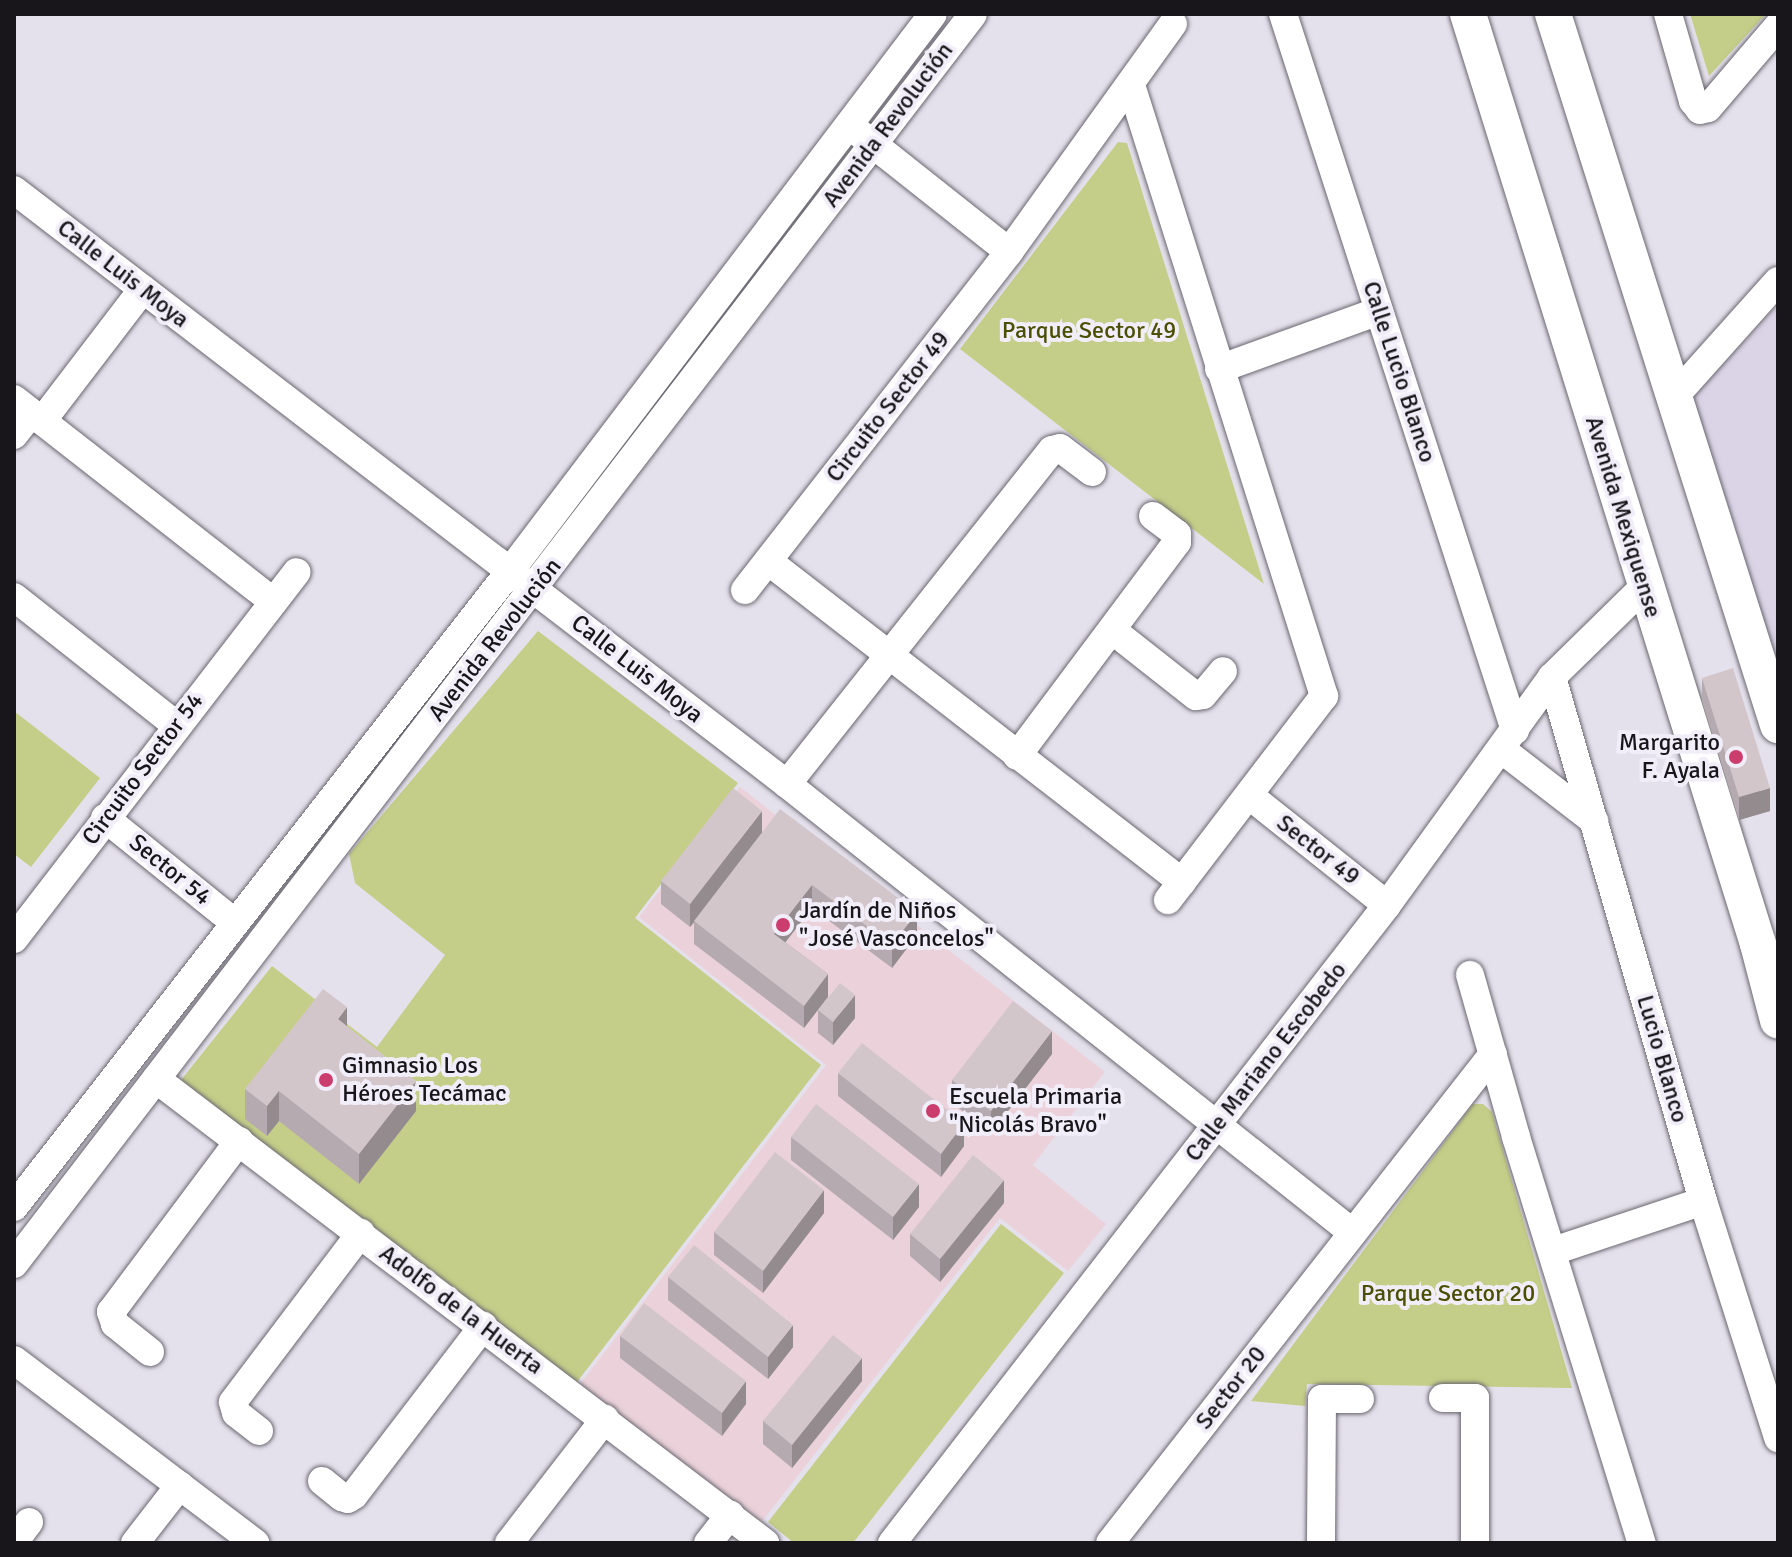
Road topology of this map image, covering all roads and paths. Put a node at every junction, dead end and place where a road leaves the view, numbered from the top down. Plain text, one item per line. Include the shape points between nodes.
1 (933, 14) edge
2 (973, 14) edge
3 (1283, 14) edge
4 (1468, 14) edge
5 (1553, 14) edge
6 (1668, 14) edge
7 (1173, 24) dead end
8 (1778, 26) edge
9 (1131, 85) junction
10 (847, 124) junction
11 (873, 144) junction
12 (14, 190) edge
13 (1009, 252) junction
14 (1778, 281) edge
15 (143, 289) junction
16 (1379, 311) junction
17 (1219, 369) junction
18 (1675, 396) junction
19 (25, 417) edge
20 (1092, 472) dead end
21 (1153, 516) dead end
22 (768, 561) junction
23 (510, 571) junction
24 (297, 572) dead end
25 (1645, 586) junction
26 (535, 589) junction
27 (745, 590) dead end
28 (14, 597) edge
29 (273, 601) junction
30 (1112, 630) junction
31 (891, 657) junction
32 (1223, 671) dead end
33 (1552, 677) junction
34 (176, 725) junction
35 (1778, 725) edge
36 (1508, 739) junction
37 (1017, 756) junction
38 (787, 784) junction
39 (1250, 796) junction
40 (105, 818) junction
41 (1594, 821) junction
42 (1387, 905) junction
43 (235, 923) junction
44 (1765, 928) edge
45 (14, 939) edge
46 (1470, 975) dead end
47 (1778, 1020) edge
48 (1493, 1054) junction
49 (156, 1079) junction
50 (1218, 1124) junction
51 (239, 1141) junction
52 (1703, 1201) junction
53 (14, 1207) edge
54 (361, 1233) junction
55 (1353, 1233) junction
56 (1553, 1251) junction
57 (14, 1264) edge
58 (483, 1326) junction
59 (150, 1352) dead end
60 (14, 1360) edge
61 (1443, 1398) dead end
62 (1360, 1399) dead end
63 (605, 1419) junction
64 (259, 1431) dead end
65 (1778, 1438) edge
66 (322, 1481) dead end
67 (180, 1485) junction
68 (730, 1515) junction
69 (135, 1543) edge
70 (255, 1543) edge
71 (509, 1543) edge
72 (708, 1543) edge
73 (765, 1543) edge
74 (892, 1543) edge
75 (1110, 1543) edge
76 (1321, 1543) edge
77 (1475, 1543) edge
78 (1642, 1543) edge

1 - 10 street, Avenida Revolución
2 - 11 street, Avenida Revolución
3 - 16 street, Calle Lucio Blanco
4 - 25 main road, Avenida Mexiquense
5 - 18 main road
6 - 8 street via 1700,110 1708,108
7 - 9 street, Circuito Sector 49
9 - 13 street, Circuito Sector 49
9 - 17 street
10 - 11 street
10 - 23 street, Avenida Revolución
11 - 13 street
11 - 26 street, Avenida Revolución
12 - 15 street, Calle Luis Moya
13 - 22 street, Circuito Sector 49
14 - 18 street
15 - 19 street
15 - 23 street, Calle Luis Moya
16 - 17 street
16 - 36 street, Calle Lucio Blanco
17 - 39 street via 1324,696
18 - 35 main road
19 - 29 street
20 - 31 street via 1060,448 1052,450
21 - 30 street via 1178,538
22 - 27 street, Circuito Sector 49
22 - 31 street
23 - 26 street, Calle Luis Moya
23 - 43 street, Avenida Revolución
24 - 29 street, Circuito Sector 54
25 - 33 street, Calle Mariano Escobedo
25 - 44 main road, Avenida Mexiquense
26 - 38 street, Calle Luis Moya
26 - 49 street, Avenida Revolución
28 - 34 street
29 - 34 street, Circuito Sector 54
30 - 32 street via 1196,696 1203,695
30 - 37 street
31 - 37 street
31 - 38 street
33 - 36 street, Calle Mariano Escobedo
33 - 41 street, Lucio Blanco
34 - 40 street, Circuito Sector 54
36 - 41 street
36 - 42 street, Calle Mariano Escobedo
37 - 39 street via 1175,891
38 - 50 street, Calle Luis Moya
39 - 42 street, Sector 49
40 - 43 street, Sector 54
40 - 45 street, Circuito Sector 54
41 - 52 street, Lucio Blanco
42 - 50 street, Calle Mariano Escobedo
43 - 53 street, Avenida Revolución
44 - 47 main road, Avenida Mexiquense
46 - 48 street
48 - 55 street, Sector 20
48 - 56 street
49 - 51 street, Adolfo de la Huerta
49 - 57 street, Avenida Revolución
50 - 55 street
50 - 74 street, Calle Mariano Escobedo
51 - 54 street, Adolfo de la Huerta
51 - 59 street via 111,1312 115,1324
52 - 56 street
52 - 65 street, Lucio Blanco
54 - 58 street, Adolfo de la Huerta
54 - 64 street via 233,1402 236,1413
55 - 75 street, Sector 20
56 - 78 street
58 - 63 street, Adolfo de la Huerta
58 - 66 street via 354,1495 342,1497
60 - 67 street
61 - 77 street via 1475,1398
62 - 76 street via 1322,1399
63 - 68 street, Adolfo de la Huerta
63 - 71 street
67 - 69 street
67 - 70 street
68 - 72 street
68 - 73 street, Adolfo de la Huerta

